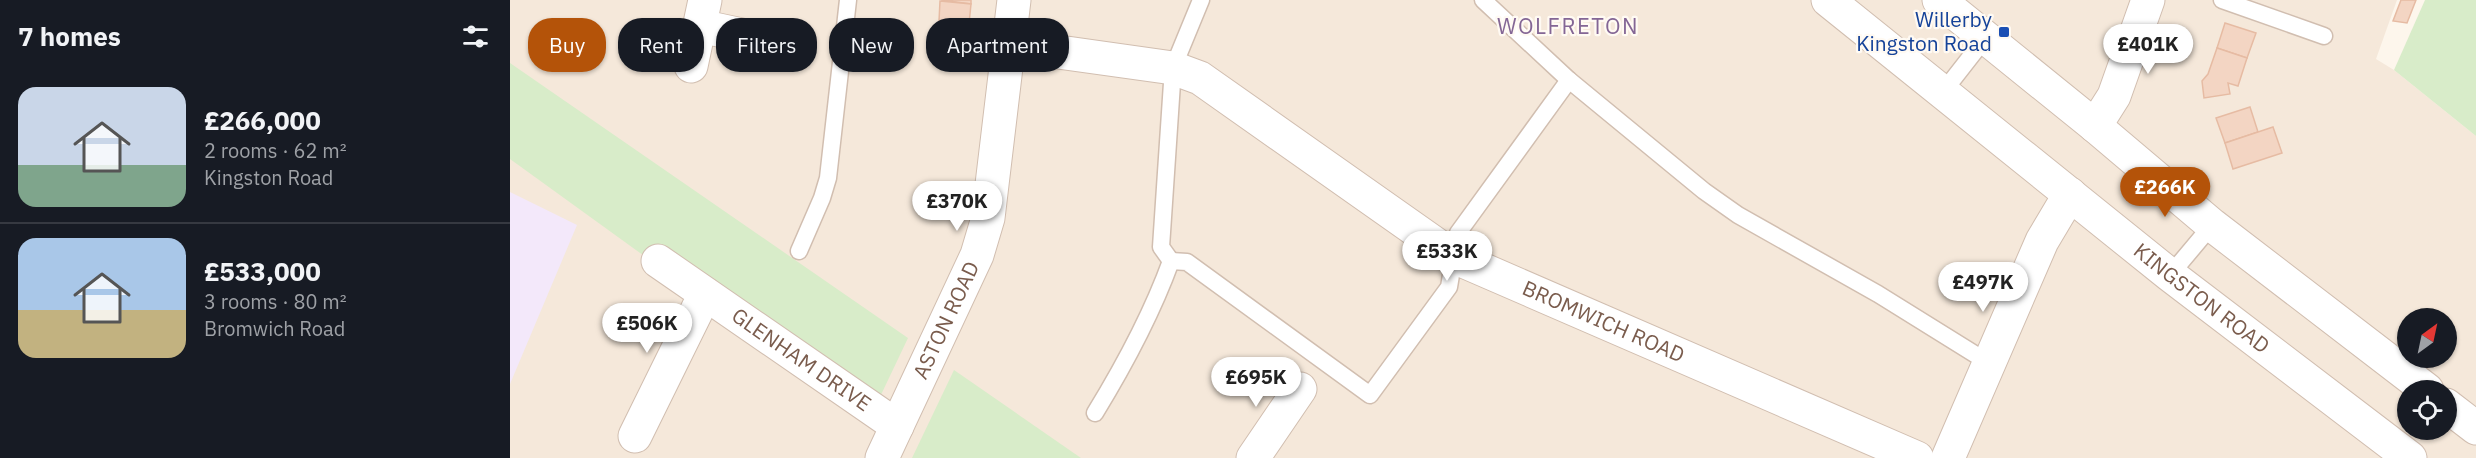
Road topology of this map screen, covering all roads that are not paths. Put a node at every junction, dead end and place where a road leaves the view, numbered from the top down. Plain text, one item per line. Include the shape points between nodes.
1 (848, 0) edge
2 (1014, 0) edge
3 (1201, 0) edge
4 (1483, 0) edge
5 (1828, 0) edge
6 (1939, 0) edge
7 (2148, 0) edge
8 (2222, 0) edge
9 (702, 13) edge
10 (1012, 18) edge
11 (716, 20) edge
12 (2324, 36) dead end
13 (1986, 37) junction
14 (1069, 53) edge
15 (1173, 68) junction
16 (1006, 72) edge
17 (1569, 80) junction
18 (1943, 92) junction
19 (2096, 126) junction
20 (2070, 194) junction
21 (2212, 225) junction
22 (799, 251) dead end
23 (1454, 257) junction
24 (658, 261) dead end
25 (1170, 261) junction
26 (2170, 275) junction
27 (705, 294) junction
28 (1989, 363) junction
29 (2414, 380) edge
30 (1300, 389) dead end
31 (1095, 413) dead end
32 (2457, 413) edge
33 (897, 426) junction
34 (2476, 428) edge
35 (635, 436) dead end
36 (1259, 456) edge
37 (882, 458) edge
38 (1917, 458) edge
39 (1948, 458) edge
40 (2410, 458) edge

1 - 22 lane via 828,178
2 - 10 street, ASTON ROAD
3 - 15 lane
4 - 17 lane
5 - 18 street, KINGSTON ROAD
6 - 13 street
7 - 19 street via 2114,96
8 - 12 lane
9 - 11 street
13 - 18 lane
13 - 19 street
14 - 15 street, BROMWICH ROAD
15 - 23 street, BROMWICH ROAD via 1200,78
15 - 25 lane via 1161,247
16 - 33 street, ASTON ROAD via 988,218 977,255
17 - 23 lane via 1458,233
17 - 28 lane via 1738,215 1878,294
18 - 20 street, KINGSTON ROAD
19 - 21 street
20 - 26 street, KINGSTON ROAD
20 - 28 street via 2042,241
21 - 26 lane
21 - 29 street
23 - 25 lane via 1449,287 1370,395 1187,262
23 - 38 street, BROMWICH ROAD
24 - 27 street, GLENHAM DRIVE
25 - 31 lane via 1156,303
26 - 40 street, KINGSTON ROAD
27 - 33 street, GLENHAM DRIVE
27 - 35 street
28 - 39 street
30 - 36 street
32 - 34 street
33 - 37 street, ASTON ROAD

